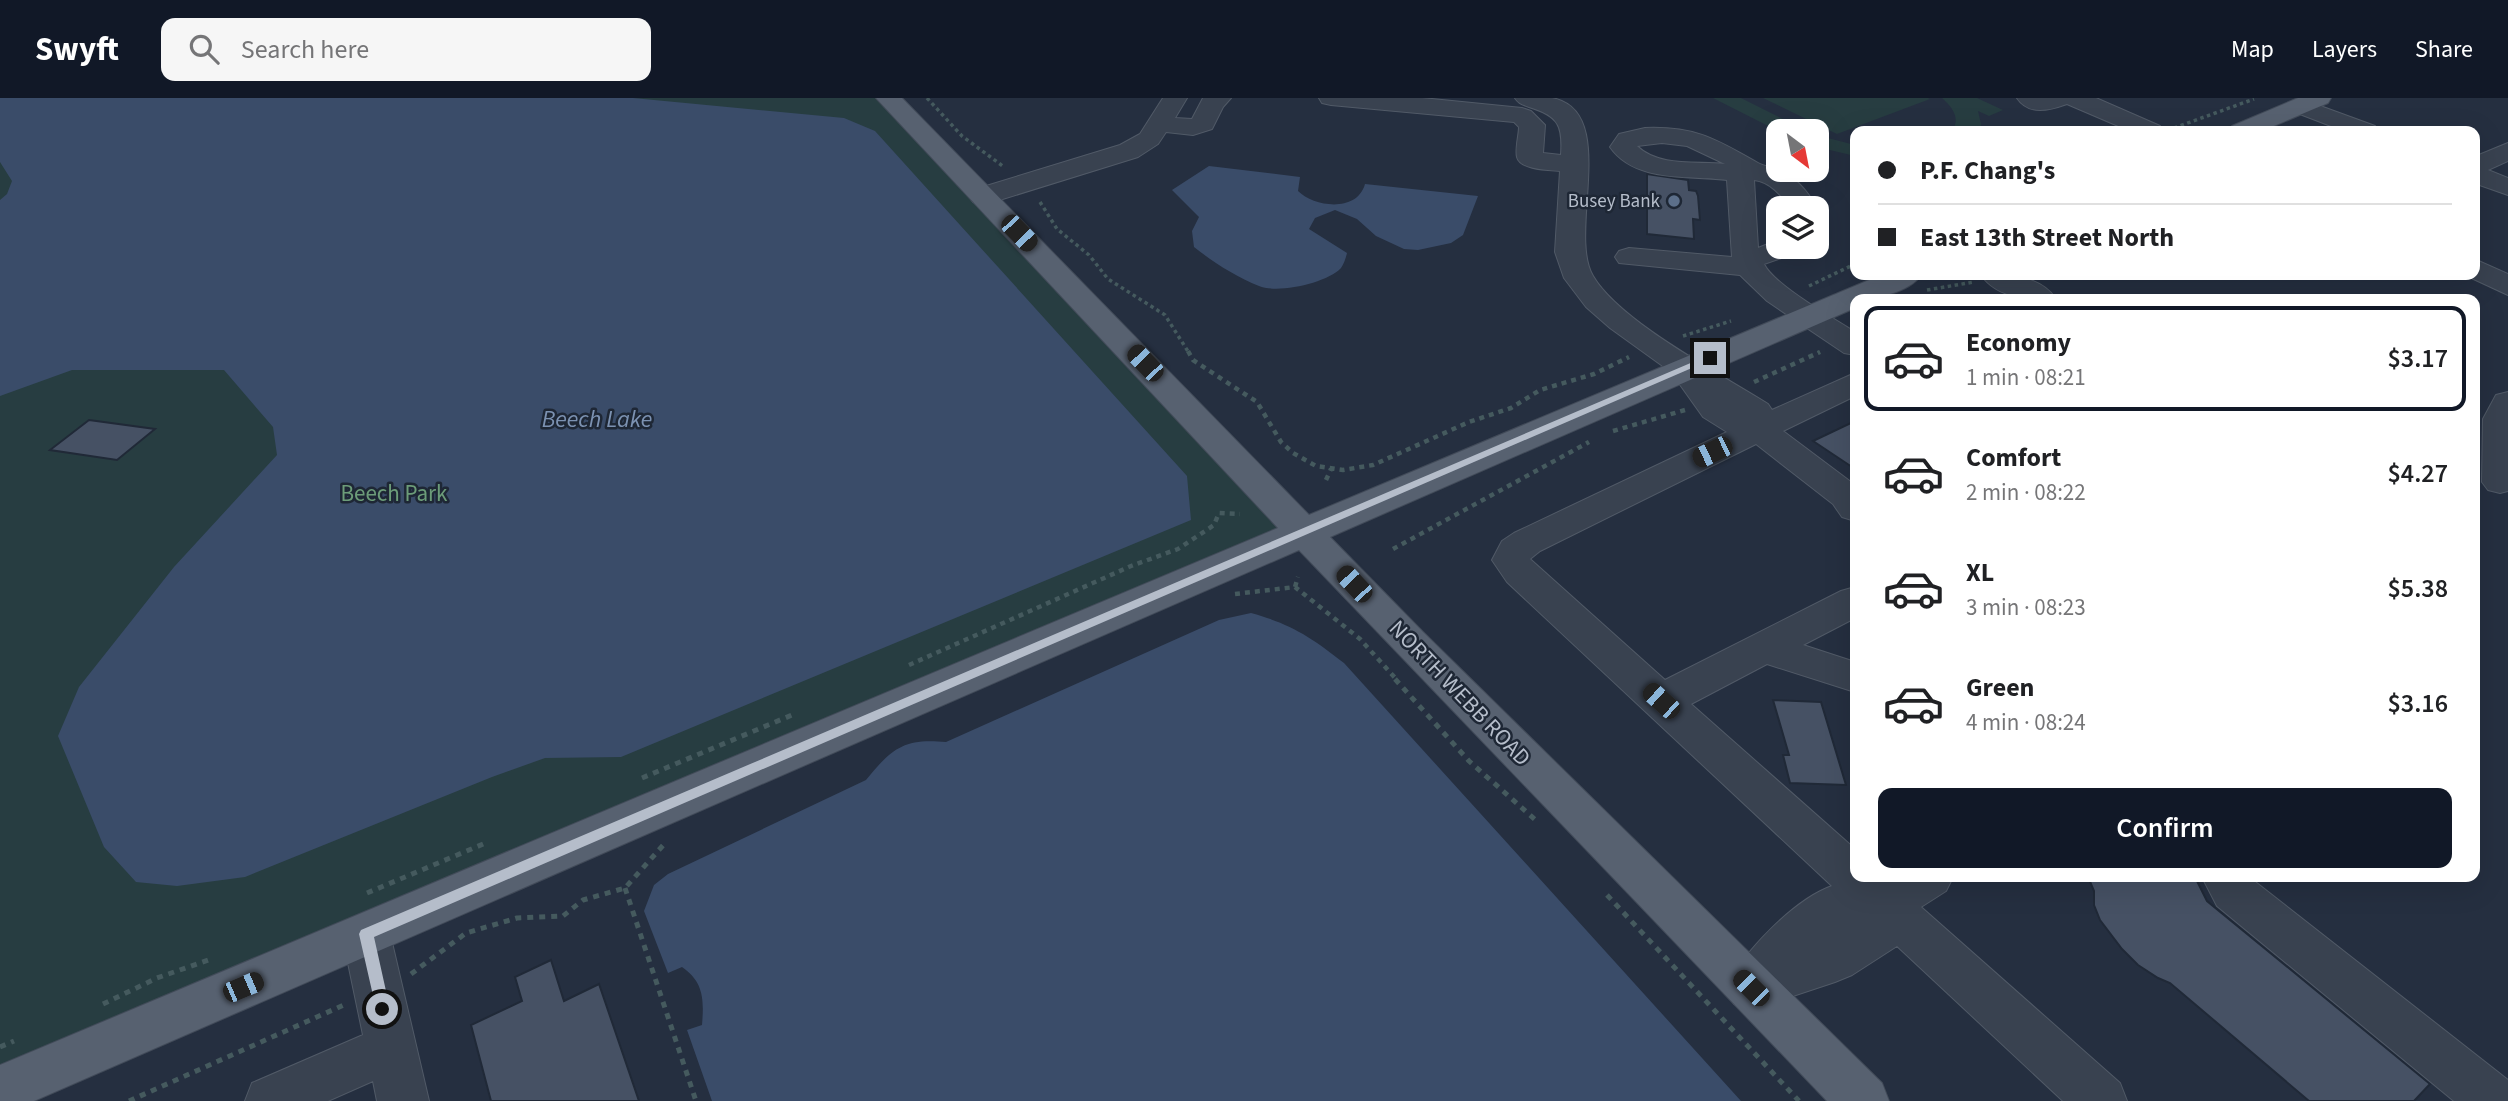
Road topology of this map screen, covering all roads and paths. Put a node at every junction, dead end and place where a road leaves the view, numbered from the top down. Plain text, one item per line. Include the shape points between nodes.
1 (888, 98) edge
2 (927, 98) edge
3 (1175, 98) edge
4 (1219, 98) edge
5 (1331, 98) edge
6 (1527, 98) edge
7 (2029, 98) edge
8 (2060, 98) edge
9 (2075, 98) edge
10 (2258, 98) edge
11 (1377, 100) edge
12 (2310, 102) edge
13 (1161, 124) junction
14 (2139, 126) edge
15 (2181, 126) edge
16 (2253, 126) edge
17 (2356, 126) edge
18 (2508, 151) edge
19 (1574, 164) junction
20 (2480, 164) edge
21 (2480, 176) edge
22 (2508, 187) edge
23 (999, 191) junction
24 (1796, 196) edge
25 (1766, 256) edge
26 (1629, 257) dead end
27 (1747, 263) junction
28 (1850, 267) edge
29 (2480, 271) edge
30 (1962, 280) edge
31 (1992, 280) edge
32 (1912, 284) edge
33 (2508, 286) edge
34 (1858, 294) edge
35 (2028, 294) edge
36 (1850, 295) edge
37 (1793, 306) junction
38 (1850, 343) edge
39 (1671, 357) junction
40 (1850, 385) edge
41 (1719, 398) junction
42 (2508, 402) edge
43 (1759, 430) junction
44 (1603, 434) dead end
45 (1591, 440) dead end
46 (1331, 470) junction
47 (1326, 480) dead end
48 (2494, 481) edge
49 (1850, 502) edge
50 (1240, 514) dead end
51 (1305, 532) junction
52 (1393, 549) dead end
53 (1298, 577) dead end
54 (1295, 587) junction
55 (1232, 594) dead end
56 (1850, 604) edge
57 (1764, 648) junction
58 (906, 667) dead end
59 (1850, 675) edge
60 (1661, 701) junction
61 (795, 713) dead end
62 (633, 781) dead end
63 (1545, 829) dead end
64 (669, 838) dead end
65 (498, 839) dead end
66 (1850, 872) edge
67 (1861, 882) edge
68 (1922, 882) edge
69 (2228, 882) edge
70 (1598, 885) dead end
71 (625, 888) junction
72 (1886, 905) junction
73 (362, 916) junction
74 (216, 957) dead end
75 (1751, 988) junction
76 (378, 989) junction
77 (101, 1005) dead end
78 (20, 1039) dead end
79 (0, 1047) edge
80 (391, 1047) junction
81 (0, 1090) edge
82 (129, 1101) edge
83 (271, 1101) edge
84 (403, 1101) edge
85 (696, 1101) edge
86 (1799, 1101) edge
87 (1863, 1101) edge
88 (2101, 1101) edge
89 (2494, 1101) edge

1 - 23 main road, NORTH WEBB ROAD
2 - 23 path via 962,136 1004,166
3 - 13 street
4 - 13 street via 1203,124
5 - 11 street
6 - 19 street via 1550,106 1573,124
7 - 8 street via 2043,104
9 - 14 street
10 - 15 path
11 - 19 street via 1522,116 1532,125 1530,157
12 - 16 main road
12 - 17 street
13 - 23 street via 1149,139 1129,151
18 - 20 street
19 - 39 street via 1570,257 1578,278 1594,299
21 - 22 street
23 - 46 path via 1041,202 1057,229 1089,255 1108,279 1165,315 1193,360 1257,401 1293,453
23 - 51 main road, NORTH WEBB ROAD
24 - 27 street via 1762,173 1747,174 1740,184
25 - 27 street
26 - 27 street
27 - 37 street
28 - 37 path via 1820,283
29 - 33 street
30 - 32 path
31 - 35 street
32 - 34 main road
36 - 37 main road
37 - 38 street
37 - 39 main road
37 - 39 path via 1736,319
38 - 41 path
39 - 41 street
39 - 46 path via 1540,390 1511,408 1373,465
39 - 51 main road
40 - 43 street
41 - 43 street via 1734,425
41 - 44 path
42 - 48 street via 2500,419
43 - 49 street
43 - 60 street via 1527,542 1515,550 1511,560
45 - 52 path
46 - 47 path
50 - 58 path via 1219,513 1214,525 1178,549
51 - 73 main road
51 - 75 main road, NORTH WEBB ROAD
53 - 54 path
54 - 55 path
54 - 63 path via 1360,639 1469,761
56 - 57 street
57 - 59 street
57 - 60 street
60 - 66 street
61 - 62 path
64 - 71 path
65 - 73 path via 410,873
67 - 72 street
68 - 72 street
69 - 89 street via 2233,892
70 - 86 path
71 - 76 path via 583,900 563,916 517,918 466,933 421,968
71 - 85 path
72 - 75 street via 1881,930 1835,960
72 - 88 street
73 - 76 street
73 - 81 main road
74 - 77 path
75 - 87 main road, NORTH WEBB ROAD
76 - 80 street
76 - 82 path
78 - 79 path
80 - 83 street
80 - 84 street

